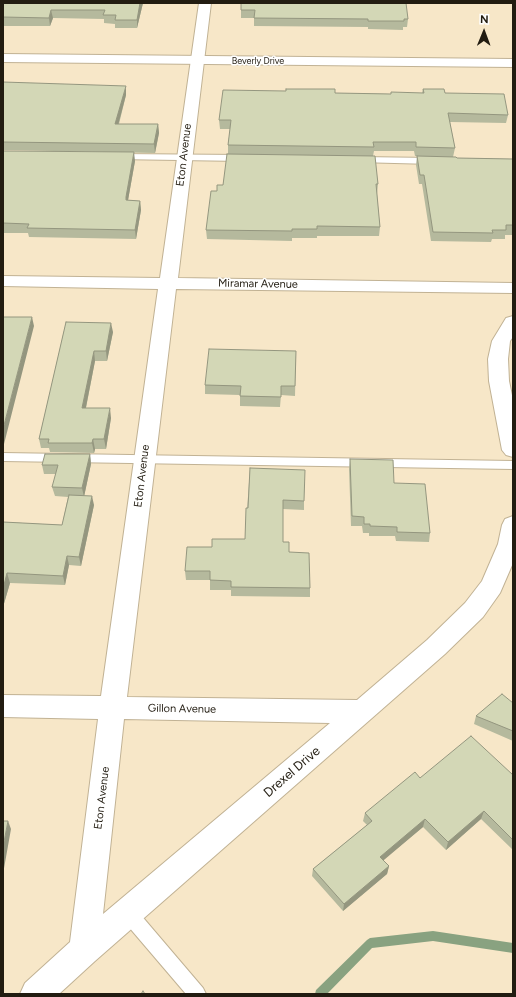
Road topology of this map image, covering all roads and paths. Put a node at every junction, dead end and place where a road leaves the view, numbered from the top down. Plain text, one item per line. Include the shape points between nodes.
1 (205, 3) edge
2 (3, 58) edge
3 (197, 60) junction
4 (513, 63) edge
5 (111, 157) edge
6 (184, 158) junction
7 (252, 158) edge
8 (355, 160) edge
9 (442, 161) edge
10 (3, 282) edge
11 (168, 283) junction
12 (513, 288) edge
13 (513, 322) edge
14 (513, 450) edge
15 (3, 457) edge
16 (145, 460) junction
17 (513, 465) edge
18 (513, 525) edge
19 (3, 706) edge
20 (113, 708) junction
21 (362, 712) junction
22 (128, 913) junction
23 (84, 950) junction
24 (36, 994) edge
25 (197, 994) edge

1 - 3 street, Eton Avenue
2 - 3 street, Beverly Drive
3 - 4 street, Beverly Drive
3 - 6 street, Eton Avenue
5 - 6 lane
6 - 7 lane
6 - 11 street, Eton Avenue
8 - 9 lane
10 - 11 street, Miramar Avenue
11 - 12 street, Miramar Avenue
11 - 16 street, Eton Avenue
13 - 14 street via 501,341 498,359 499,381
15 - 16 lane
16 - 17 lane
16 - 20 street, Eton Avenue
18 - 21 street, Drexel Drive via 509,544 492,586 474,610
19 - 20 street, Gillon Avenue
20 - 21 street, Gillon Avenue
20 - 23 street, Eton Avenue
21 - 22 street, Drexel Drive
22 - 23 street, Drexel Drive
22 - 25 lane
23 - 24 street, Drexel Drive

